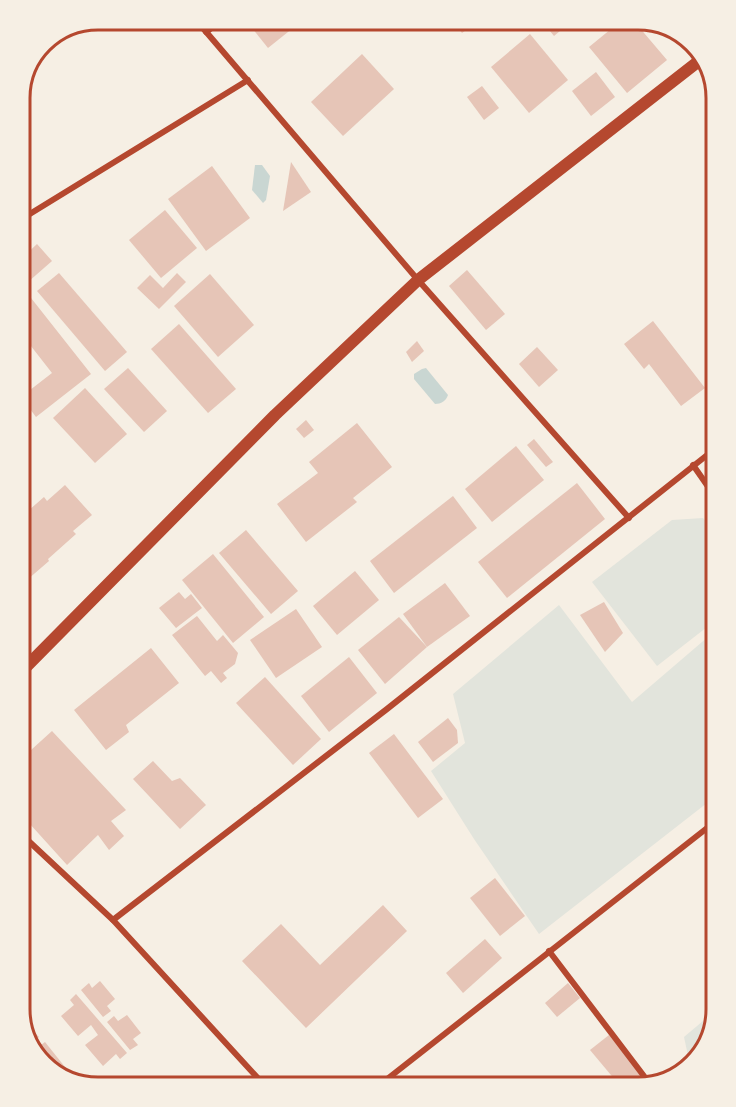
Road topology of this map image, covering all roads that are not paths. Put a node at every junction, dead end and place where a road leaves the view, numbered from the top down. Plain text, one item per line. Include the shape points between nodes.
1 (209, 30) edge
2 (206, 32) joint
3 (696, 63) edge
4 (248, 80) junction
5 (30, 214) edge
6 (417, 280) junction
7 (706, 455) edge
8 (693, 465) junction
9 (706, 483) edge
10 (629, 518) junction
11 (30, 663) edge
12 (706, 829) edge
13 (30, 842) edge
14 (112, 920) junction
15 (549, 951) junction
16 (644, 1076) edge
17 (257, 1077) edge
18 (389, 1077) edge

1 - 2 street
2 - 4 street
3 - 6 main road
4 - 5 street
4 - 6 street
6 - 10 street
6 - 11 main road via 275,415
7 - 8 street
8 - 9 street
8 - 10 street
10 - 14 street
12 - 15 street
13 - 14 street
14 - 17 street
15 - 16 street
15 - 18 street

